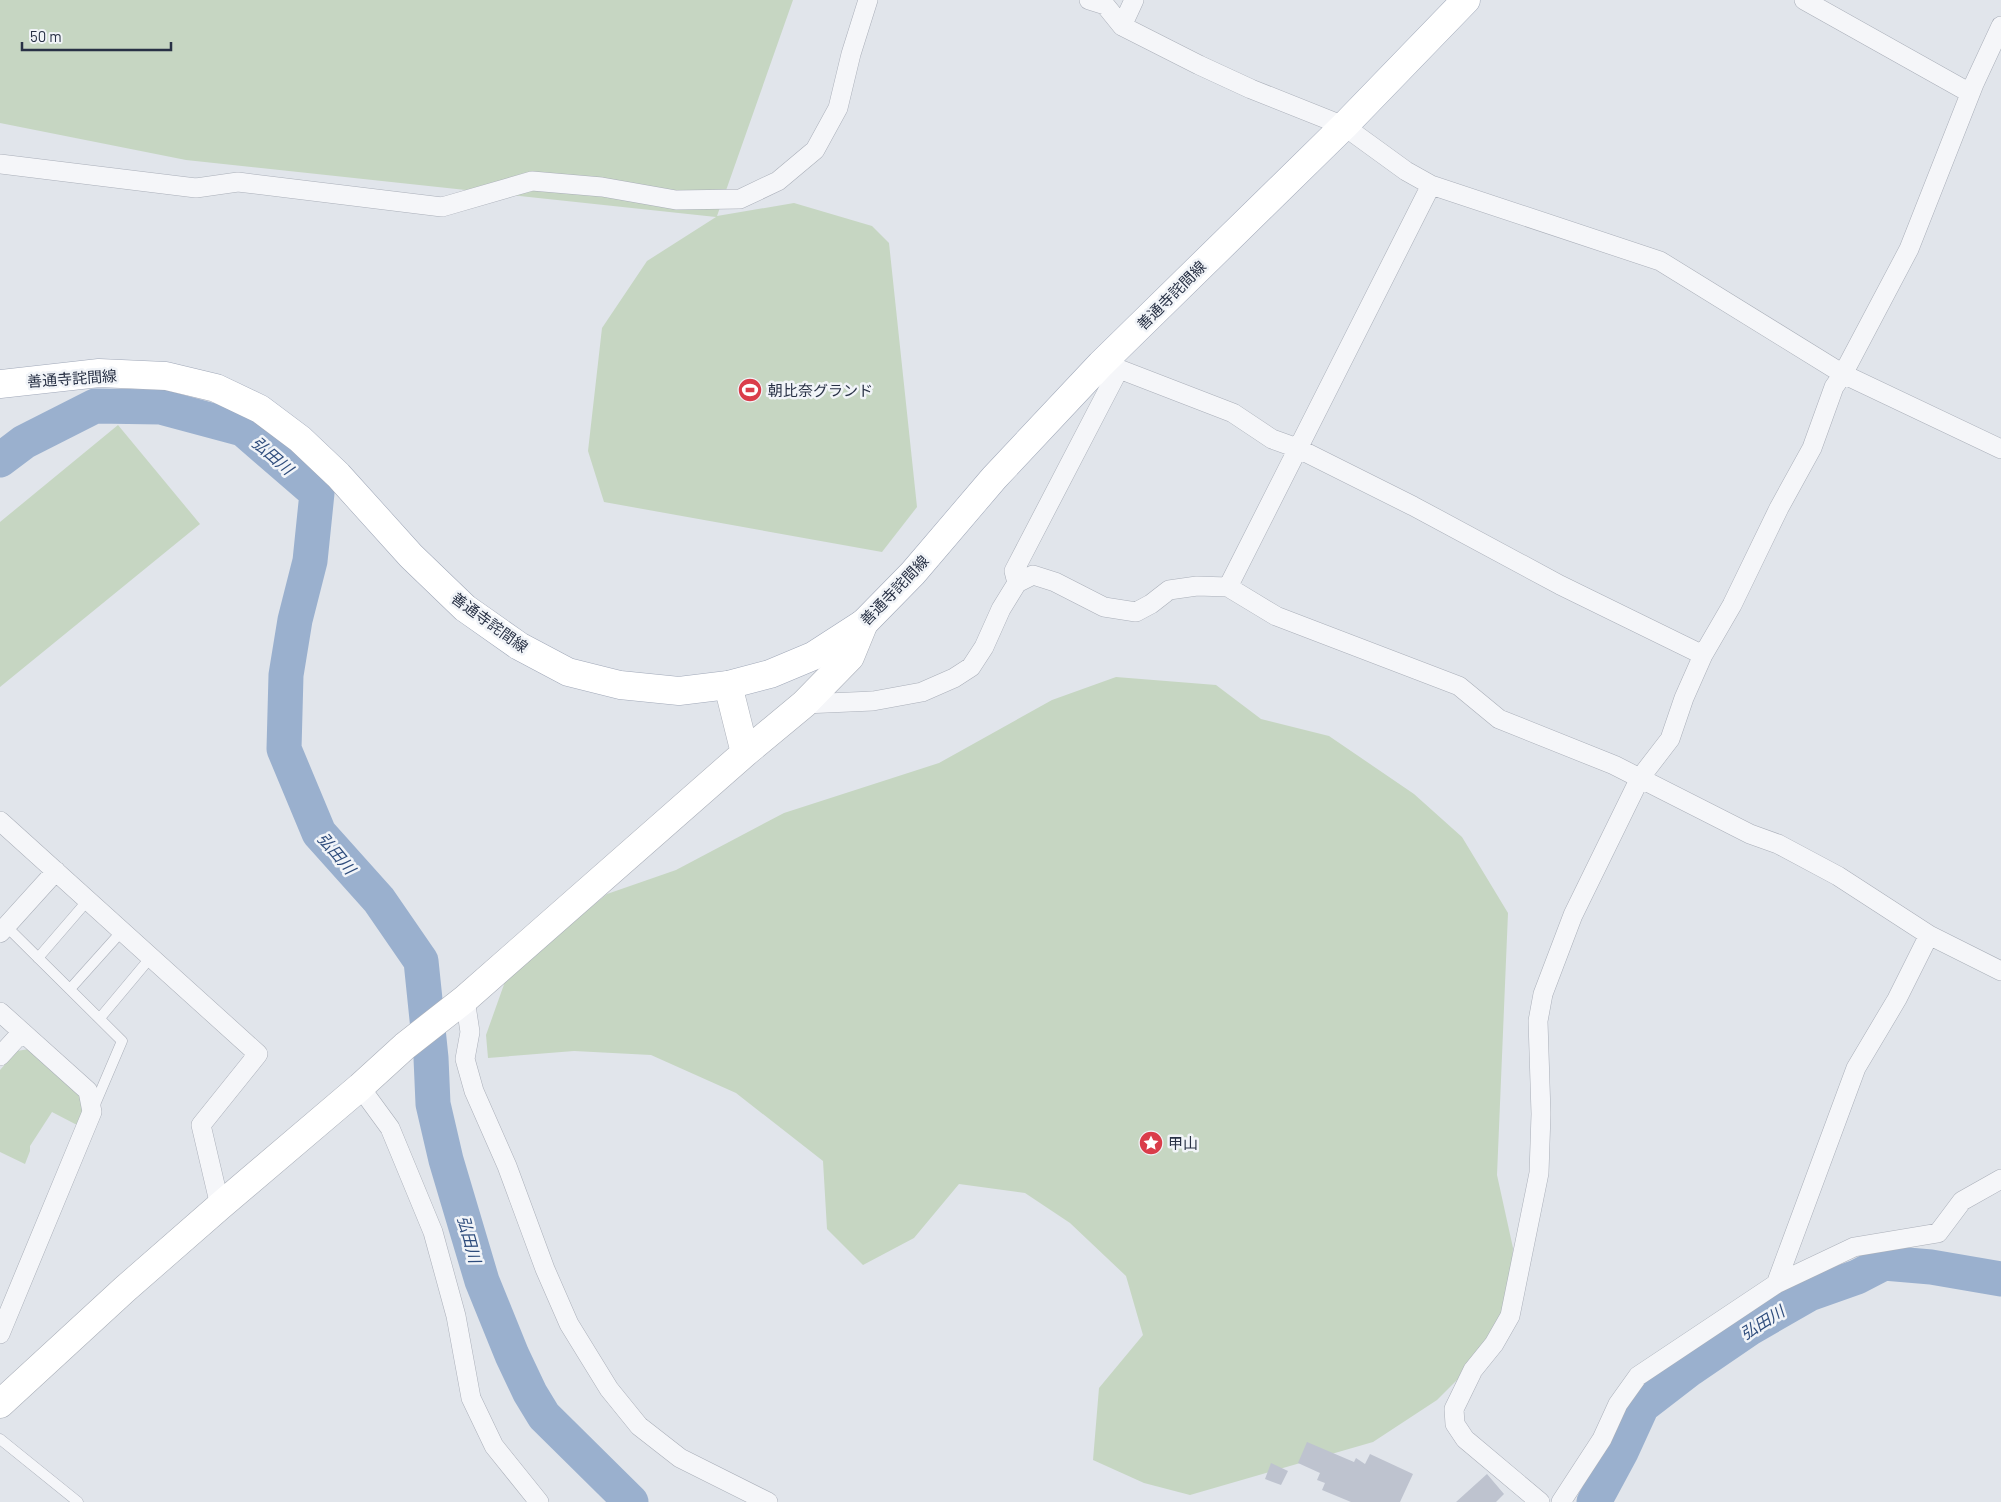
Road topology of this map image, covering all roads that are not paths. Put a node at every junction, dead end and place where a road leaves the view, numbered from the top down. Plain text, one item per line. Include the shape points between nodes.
1 (868, 0) edge
2 (1090, 0) edge
3 (1134, 0) edge
4 (1466, 0) edge
5 (1804, 0) edge
6 (1122, 26) junction
7 (2001, 26) edge
8 (1970, 93) junction
9 (1344, 126) junction
10 (0, 164) edge
11 (1431, 185) junction
12 (1110, 366) junction
13 (1843, 374) junction
14 (0, 384) edge
15 (1297, 448) junction
16 (2001, 449) edge
17 (1017, 583) junction
18 (1228, 587) junction
19 (864, 623) junction
20 (1703, 655) junction
21 (728, 685) junction
22 (804, 704) junction
23 (745, 753) junction
24 (1640, 778) junction
25 (0, 821) edge
26 (56, 871) junction
27 (88, 900) junction
28 (3, 930) edge
29 (122, 931) junction
30 (1929, 934) junction
31 (151, 957) junction
32 (38, 958) junction
33 (2001, 971) edge
34 (70, 989) junction
35 (459, 1003) junction
36 (0, 1012) edge
37 (100, 1018) junction
38 (22, 1032) junction
39 (0, 1056) edge
40 (360, 1087) junction
41 (92, 1112) junction
42 (2001, 1179) edge
43 (220, 1206) junction
44 (1776, 1284) junction
45 (0, 1334) edge
46 (0, 1404) edge
47 (0, 1439) edge
48 (78, 1502) edge
49 (539, 1502) edge
50 (768, 1502) edge
51 (1540, 1502) edge
52 (1561, 1502) edge

1 - 10 street via 838,108 815,150 778,181 740,199 676,200 602,187 532,181 442,207 238,182 196,188
2 - 6 street via 1105,5
3 - 6 street
4 - 9 main road, 善通寺詫間線
5 - 8 street
6 - 9 street via 1216,73
7 - 8 street
8 - 13 street via 1909,249
9 - 11 street
9 - 12 main road, 善通寺詫間線
11 - 13 street via 1660,261
11 - 15 street
12 - 15 street via 1233,413 1272,439
12 - 17 street via 1014,571
12 - 19 main road, 善通寺詫間線 via 994,478 913,573
13 - 16 street
13 - 20 street via 1834,387 1812,448
14 - 21 main road, 善通寺詫間線 via 99,373 166,376 216,388 260,409 300,439 465,608 519,646 568,672 620,685 679,691
15 - 18 street
15 - 20 street via 1560,585
17 - 18 street via 1034,575 1104,607 1136,612 1169,590 1197,586
17 - 22 street via 980,654 971,667 954,678 922,692 873,701
18 - 24 street via 1276,616 1459,686 1499,719 1614,764
19 - 21 main road, 善通寺詫間線 via 812,656 770,674
19 - 22 main road via 850,657
20 - 24 street via 1670,740
21 - 23 main road
22 - 23 main road
23 - 35 main road
24 - 30 street via 1838,876
24 - 51 street via 1573,915 1543,994 1538,1021 1539,1173 1510,1316 1494,1344 1472,1370 1454,1409 1455,1424 1465,1439
25 - 26 street
26 - 27 street
26 - 28 street
27 - 29 street
27 - 32 lane
28 - 32 lane
29 - 31 street
29 - 34 lane
30 - 33 street
30 - 44 street via 1897,999 1856,1068
31 - 37 lane
31 - 43 street via 258,1054 201,1125
32 - 34 lane
34 - 37 lane
35 - 40 main road
35 - 50 street via 470,1032 465,1059 474,1091 569,1324 609,1389 639,1426 680,1458
36 - 38 street
37 - 41 lane via 122,1041
38 - 39 street
38 - 41 street via 88,1091
40 - 43 main road
40 - 49 street via 390,1128 433,1232 456,1316 471,1398 494,1446
41 - 45 street
42 - 44 street via 1962,1201 1938,1233 1854,1247
43 - 46 main road
44 - 52 street via 1638,1376
47 - 48 lane

